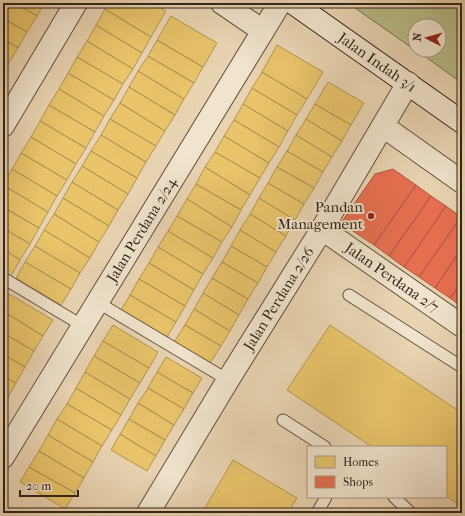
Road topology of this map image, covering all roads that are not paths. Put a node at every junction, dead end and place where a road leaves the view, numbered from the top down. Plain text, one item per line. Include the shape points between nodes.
1 (76, 3) edge
2 (222, 3) edge
3 (280, 3) edge
4 (293, 3) edge
5 (263, 31) junction
6 (408, 83) junction
7 (462, 122) edge
8 (3, 126) edge
9 (383, 126) junction
10 (462, 182) edge
11 (322, 229) junction
12 (3, 278) edge
13 (349, 295) dead end
14 (98, 302) junction
15 (83, 326) junction
16 (462, 326) edge
17 (462, 367) edge
18 (228, 380) junction
19 (283, 420) dead end
20 (323, 446) edge
21 (3, 458) edge
22 (325, 498) edge
23 (395, 498) edge
24 (148, 513) edge
25 (317, 513) edge
26 (411, 513) edge

1 - 8 street
2 - 5 street
3 - 5 street, Jalan Perdana 2/24
4 - 6 street, Jalan Indah 3/1
5 - 14 street, Jalan Perdana 2/24
6 - 7 street, Jalan Indah 3/1
6 - 9 street, Jalan Perdana 2/26
9 - 10 street
9 - 11 street, Jalan Perdana 2/26
11 - 16 street, Jalan Perdana 2/7
11 - 18 street, Jalan Perdana 2/26
12 - 15 lane
13 - 17 lane
14 - 15 street, Jalan Perdana 2/24
14 - 18 lane
15 - 21 street, Jalan Perdana 2/24
18 - 24 street, Jalan Perdana 2/26
19 - 20 lane
22 - 25 lane
23 - 26 lane

